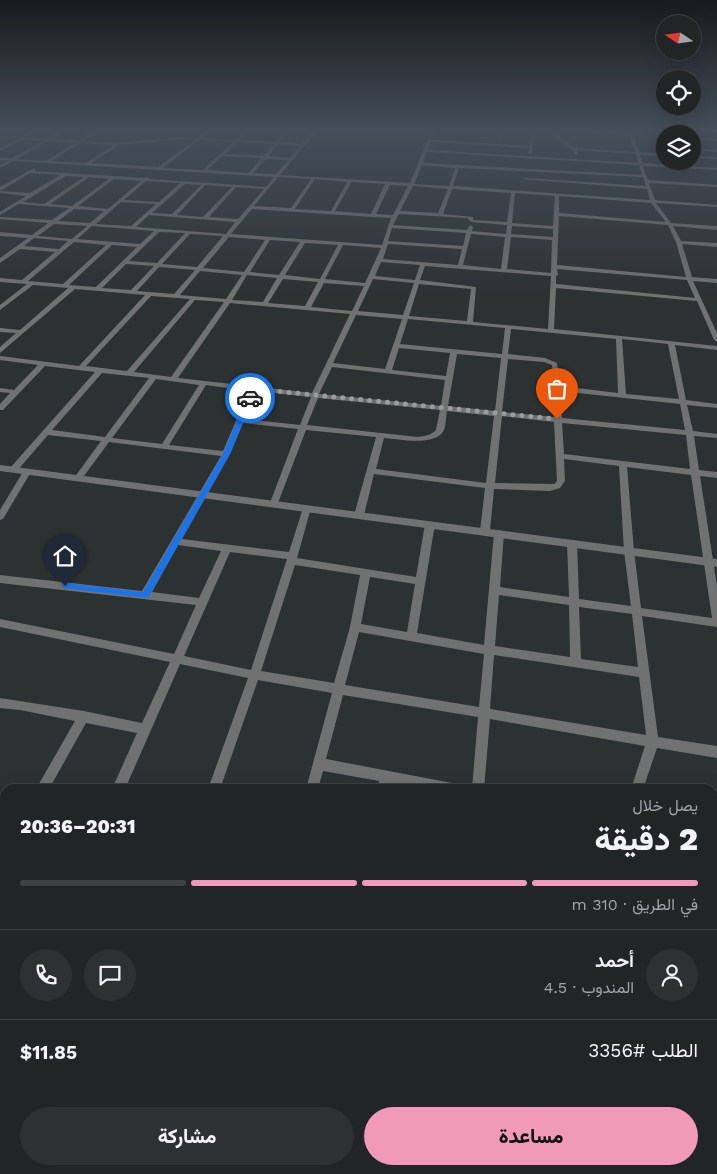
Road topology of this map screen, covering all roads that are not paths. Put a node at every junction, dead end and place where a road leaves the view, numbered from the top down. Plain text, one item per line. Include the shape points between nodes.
1 (411, 185) edge
2 (46, 186) edge
3 (72, 186) edge
4 (102, 186) edge
5 (137, 186) edge
6 (179, 186) edge
7 (202, 186) edge
8 (232, 186) edge
9 (235, 186) junction
10 (269, 186) edge
11 (309, 186) edge
12 (347, 186) edge
13 (387, 186) edge
14 (421, 186) edge
15 (524, 186) edge
16 (621, 186) edge
17 (267, 188) junction
18 (450, 188) junction
19 (648, 188) joint
20 (0, 190) edge
21 (513, 192) junction
22 (523, 193) junction
23 (32, 194) junction
24 (557, 196) junction
25 (120, 201) junction
26 (653, 202) junction
27 (18, 203) junction
28 (160, 203) junction
29 (44, 205) junction
30 (717, 206) edge
31 (251, 207) junction
32 (72, 208) junction
33 (108, 210) junction
34 (292, 210) junction
35 (332, 213) junction
36 (149, 214) junction
37 (556, 214) junction
38 (396, 215) junction
39 (0, 216) edge
40 (173, 216) junction
41 (373, 216) junction
42 (440, 216) junction
43 (205, 218) junction
44 (240, 220) junction
45 (471, 221) junction
46 (52, 222) junction
47 (510, 224) junction
48 (670, 224) junction
49 (91, 225) junction
50 (390, 226) junction
51 (132, 228) junction
52 (556, 228) junction
53 (717, 228) edge
54 (158, 230) junction
55 (468, 232) junction
56 (188, 233) junction
57 (0, 234) edge
58 (226, 236) junction
59 (510, 236) junction
60 (33, 237) junction
61 (268, 239) junction
62 (556, 239) junction
63 (73, 240) junction
64 (302, 241) junction
65 (679, 242) junction
66 (111, 243) junction
67 (341, 244) junction
68 (384, 244) junction
69 (717, 245) edge
70 (141, 246) junction
71 (18, 248) junction
72 (464, 248) junction
73 (60, 251) junction
74 (380, 260) junction
75 (0, 261) edge
76 (125, 262) junction
77 (423, 264) junction
78 (158, 266) junction
79 (460, 267) junction
80 (555, 267) junction
81 (198, 270) junction
82 (504, 271) junction
83 (244, 273) junction
84 (555, 275) junction
85 (281, 277) junction
86 (372, 277) junction
87 (689, 278) junction
88 (0, 280) edge
89 (322, 281) junction
90 (418, 281) junction
91 (717, 281) edge
92 (23, 282) junction
93 (32, 283) junction
94 (368, 285) junction
95 (64, 286) junction
96 (554, 286) junction
97 (73, 287) junction
98 (97, 289) junction
99 (132, 293) junction
100 (149, 294) junction
101 (175, 297) junction
102 (193, 299) junction
103 (700, 300) junction
104 (227, 302) junction
105 (2, 305) edge
106 (264, 305) junction
107 (307, 309) junction
108 (355, 313) junction
109 (407, 318) junction
110 (709, 320) junction
111 (717, 321) edge
112 (470, 324) junction
113 (508, 327) junction
114 (0, 330) edge
115 (551, 331) junction
116 (22, 332) junction
117 (619, 338) junction
118 (717, 340) edge
119 (671, 344) junction
120 (397, 346) junction
121 (717, 348) edge
122 (0, 351) edge
123 (454, 352) junction
124 (503, 357) junction
125 (0, 358) edge
126 (44, 363) junction
127 (328, 365) junction
128 (81, 368) junction
129 (100, 370) junction
130 (388, 371) junction
131 (129, 374) junction
132 (154, 377) junction
133 (449, 378) junction
134 (173, 379) junction
135 (204, 383) junction
136 (556, 388) junction
137 (254, 389) junction
138 (0, 390) edge
139 (16, 392) junction
140 (315, 395) junction
141 (622, 396) junction
142 (683, 402) junction
143 (717, 406) edge
144 (0, 408) edge
145 (443, 408) junction
146 (498, 413) junction
147 (557, 419) junction
148 (241, 421) junction
149 (303, 427) junction
150 (45, 432) junction
151 (689, 432) junction
152 (381, 435) junction
153 (717, 436) edge
154 (107, 440) junction
155 (164, 447) junction
156 (226, 454) junction
157 (560, 456) junction
158 (623, 463) junction
159 (0, 468) edge
160 (13, 470) junction
161 (371, 471) junction
162 (27, 472) junction
163 (695, 472) junction
164 (717, 475) edge
165 (78, 478) junction
166 (490, 486) junction
167 (203, 494) junction
168 (274, 503) junction
169 (307, 508) junction
170 (359, 515) junction
171 (0, 517) edge
172 (430, 524) junction
173 (485, 531) junction
174 (499, 533) junction
175 (177, 542) junction
176 (572, 543) junction
177 (227, 548) junction
178 (629, 551) junction
179 (293, 558) junction
180 (713, 562) edge
181 (366, 572) junction
182 (0, 579) edge
183 (421, 581) junction
184 (494, 590) junction
185 (145, 595) junction
186 (575, 601) junction
187 (202, 602) junction
188 (636, 610) junction
189 (717, 619) edge
190 (0, 623) edge
191 (717, 623) edge
192 (355, 627) junction
193 (411, 637) junction
194 (489, 650) junction
195 (176, 660) junction
196 (576, 664) junction
197 (644, 673) junction
198 (254, 675) junction
199 (337, 689) junction
200 (0, 703) edge
201 (484, 714) junction
202 (84, 716) junction
203 (146, 729) junction
204 (653, 741) junction
205 (717, 752) edge
206 (318, 764) junction
207 (385, 783) edge
208 (45, 784) edge
209 (120, 784) edge
210 (216, 784) edge
211 (313, 784) edge
212 (478, 784) edge
213 (639, 784) edge

1 - 38 street
2 - 23 street
3 - 29 street
4 - 32 street
5 - 25 street
6 - 28 street
7 - 40 street
8 - 9 street
9 - 17 street
9 - 43 street
10 - 17 street
11 - 34 street
12 - 35 street
13 - 41 street
14 - 18 street
15 - 22 street
16 - 19 street
17 - 31 street
18 - 21 street
18 - 42 street
19 - 26 street
20 - 23 street
21 - 22 street
21 - 47 street
22 - 24 street
23 - 27 street
24 - 26 street
24 - 37 street
25 - 28 street
25 - 33 street
26 - 30 street
26 - 48 street
27 - 29 street
27 - 39 street
28 - 36 street
29 - 32 street
31 - 34 street
31 - 44 street
32 - 33 street
32 - 46 street
33 - 49 street
34 - 35 street
35 - 41 street
36 - 40 street
36 - 51 street
37 - 48 street
37 - 52 street
38 - 41 street
38 - 42 street
38 - 50 street
39 - 46 street
40 - 43 street
42 - 45 street via 468,217
43 - 44 street
44 - 58 street
45 - 47 street
45 - 55 street
46 - 49 street
46 - 60 street
47 - 52 street
47 - 59 street
48 - 53 street
48 - 65 street
49 - 51 street
49 - 63 street
50 - 55 street
50 - 68 street
51 - 54 street
52 - 62 street
54 - 56 street
54 - 70 street
55 - 59 street
55 - 72 street
56 - 58 street
56 - 78 street
57 - 60 street
58 - 61 street
58 - 81 street
59 - 62 street
59 - 82 street
60 - 63 street
60 - 71 street
61 - 64 street
61 - 83 street
62 - 80 street
63 - 66 street
63 - 73 street
64 - 67 street
64 - 85 street
65 - 69 street
65 - 87 street
66 - 70 street
66 - 95 street
67 - 68 street
67 - 89 street
68 - 72 street
68 - 74 street
70 - 76 street
71 - 73 street
71 - 75 street
72 - 79 street
73 - 92 street
74 - 77 street
74 - 86 street
76 - 78 street
76 - 98 street
77 - 79 street
77 - 90 street
78 - 81 street
78 - 99 street
79 - 82 street
80 - 84 street
80 - 87 street
81 - 83 street
81 - 101 street
82 - 84 street
83 - 85 street
83 - 104 street
84 - 96 street
85 - 89 street
85 - 106 street
86 - 90 street
86 - 94 street
87 - 91 street
87 - 103 street
88 - 92 street
89 - 94 street
89 - 107 street
90 - 109 street
90 - 112 street via 474,288
92 - 93 street
93 - 95 street
93 - 105 street
94 - 108 street
95 - 97 street
96 - 103 street
96 - 115 street
97 - 98 street
97 - 116 street
98 - 99 street
99 - 100 street
100 - 101 street
100 - 128 street
101 - 102 street
102 - 104 street
102 - 131 street
103 - 110 street
104 - 106 street
104 - 134 street
106 - 107 street
107 - 108 street
108 - 109 street
108 - 127 street
109 - 112 street
109 - 120 street
110 - 111 street
110 - 118 street
112 - 113 street
113 - 115 street
113 - 124 street
114 - 116 street
115 - 117 street
116 - 122 street
117 - 119 street
117 - 141 street
119 - 121 street
119 - 142 street
120 - 123 street
120 - 130 street
123 - 124 street
123 - 133 street
124 - 136 street via 551,361 555,364
124 - 146 street
125 - 126 street
126 - 128 street
126 - 139 street
127 - 130 street
127 - 140 street
128 - 129 street
129 - 131 street
129 - 150 street
130 - 133 street
131 - 132 street
132 - 134 street
132 - 154 street
133 - 145 street
134 - 135 street
135 - 137 street
135 - 155 street
136 - 141 street
136 - 147 street
137 - 140 street
137 - 148 street
138 - 139 street
139 - 144 street
140 - 145 street
140 - 149 street
141 - 142 street
142 - 143 street
142 - 151 street
145 - 146 street
145 - 152 street via 436,436 418,439
146 - 147 street
146 - 166 street
147 - 151 street
147 - 157 street
148 - 149 street
148 - 156 street
149 - 152 street
149 - 168 street
150 - 154 street
150 - 160 street
151 - 153 street
151 - 163 street
152 - 161 street
154 - 155 street
154 - 165 street
155 - 156 street
156 - 167 street
157 - 158 street
157 - 166 street via 561,481 557,486
158 - 163 street
158 - 178 street
159 - 160 street
160 - 162 street
161 - 166 street
161 - 170 street
162 - 165 street
162 - 171 street
163 - 164 street
163 - 180 street
165 - 167 street
166 - 173 street
167 - 168 street
167 - 175 street
168 - 169 street
169 - 170 street
169 - 179 street
170 - 172 street
172 - 173 street
172 - 183 street
173 - 174 street
174 - 176 street
174 - 184 street
175 - 177 street
175 - 185 street
176 - 178 street
176 - 186 street
177 - 179 street
177 - 187 street
178 - 180 street
178 - 188 street
179 - 181 street
179 - 198 street
180 - 189 street
181 - 183 street
181 - 192 street
182 - 185 street
183 - 193 street
184 - 186 street
184 - 194 street
185 - 187 street
186 - 188 street
186 - 196 street
187 - 195 street
188 - 191 street
188 - 197 street
190 - 195 street
192 - 193 street
192 - 199 street
193 - 194 street
194 - 196 street
194 - 201 street
195 - 198 street
195 - 203 street
196 - 197 street
197 - 204 street
198 - 199 street
198 - 210 street
199 - 201 street
199 - 206 street
200 - 202 street
201 - 204 street
201 - 212 street
202 - 203 street
202 - 208 street
203 - 209 street
204 - 205 street
204 - 213 street
206 - 207 street
206 - 211 street

